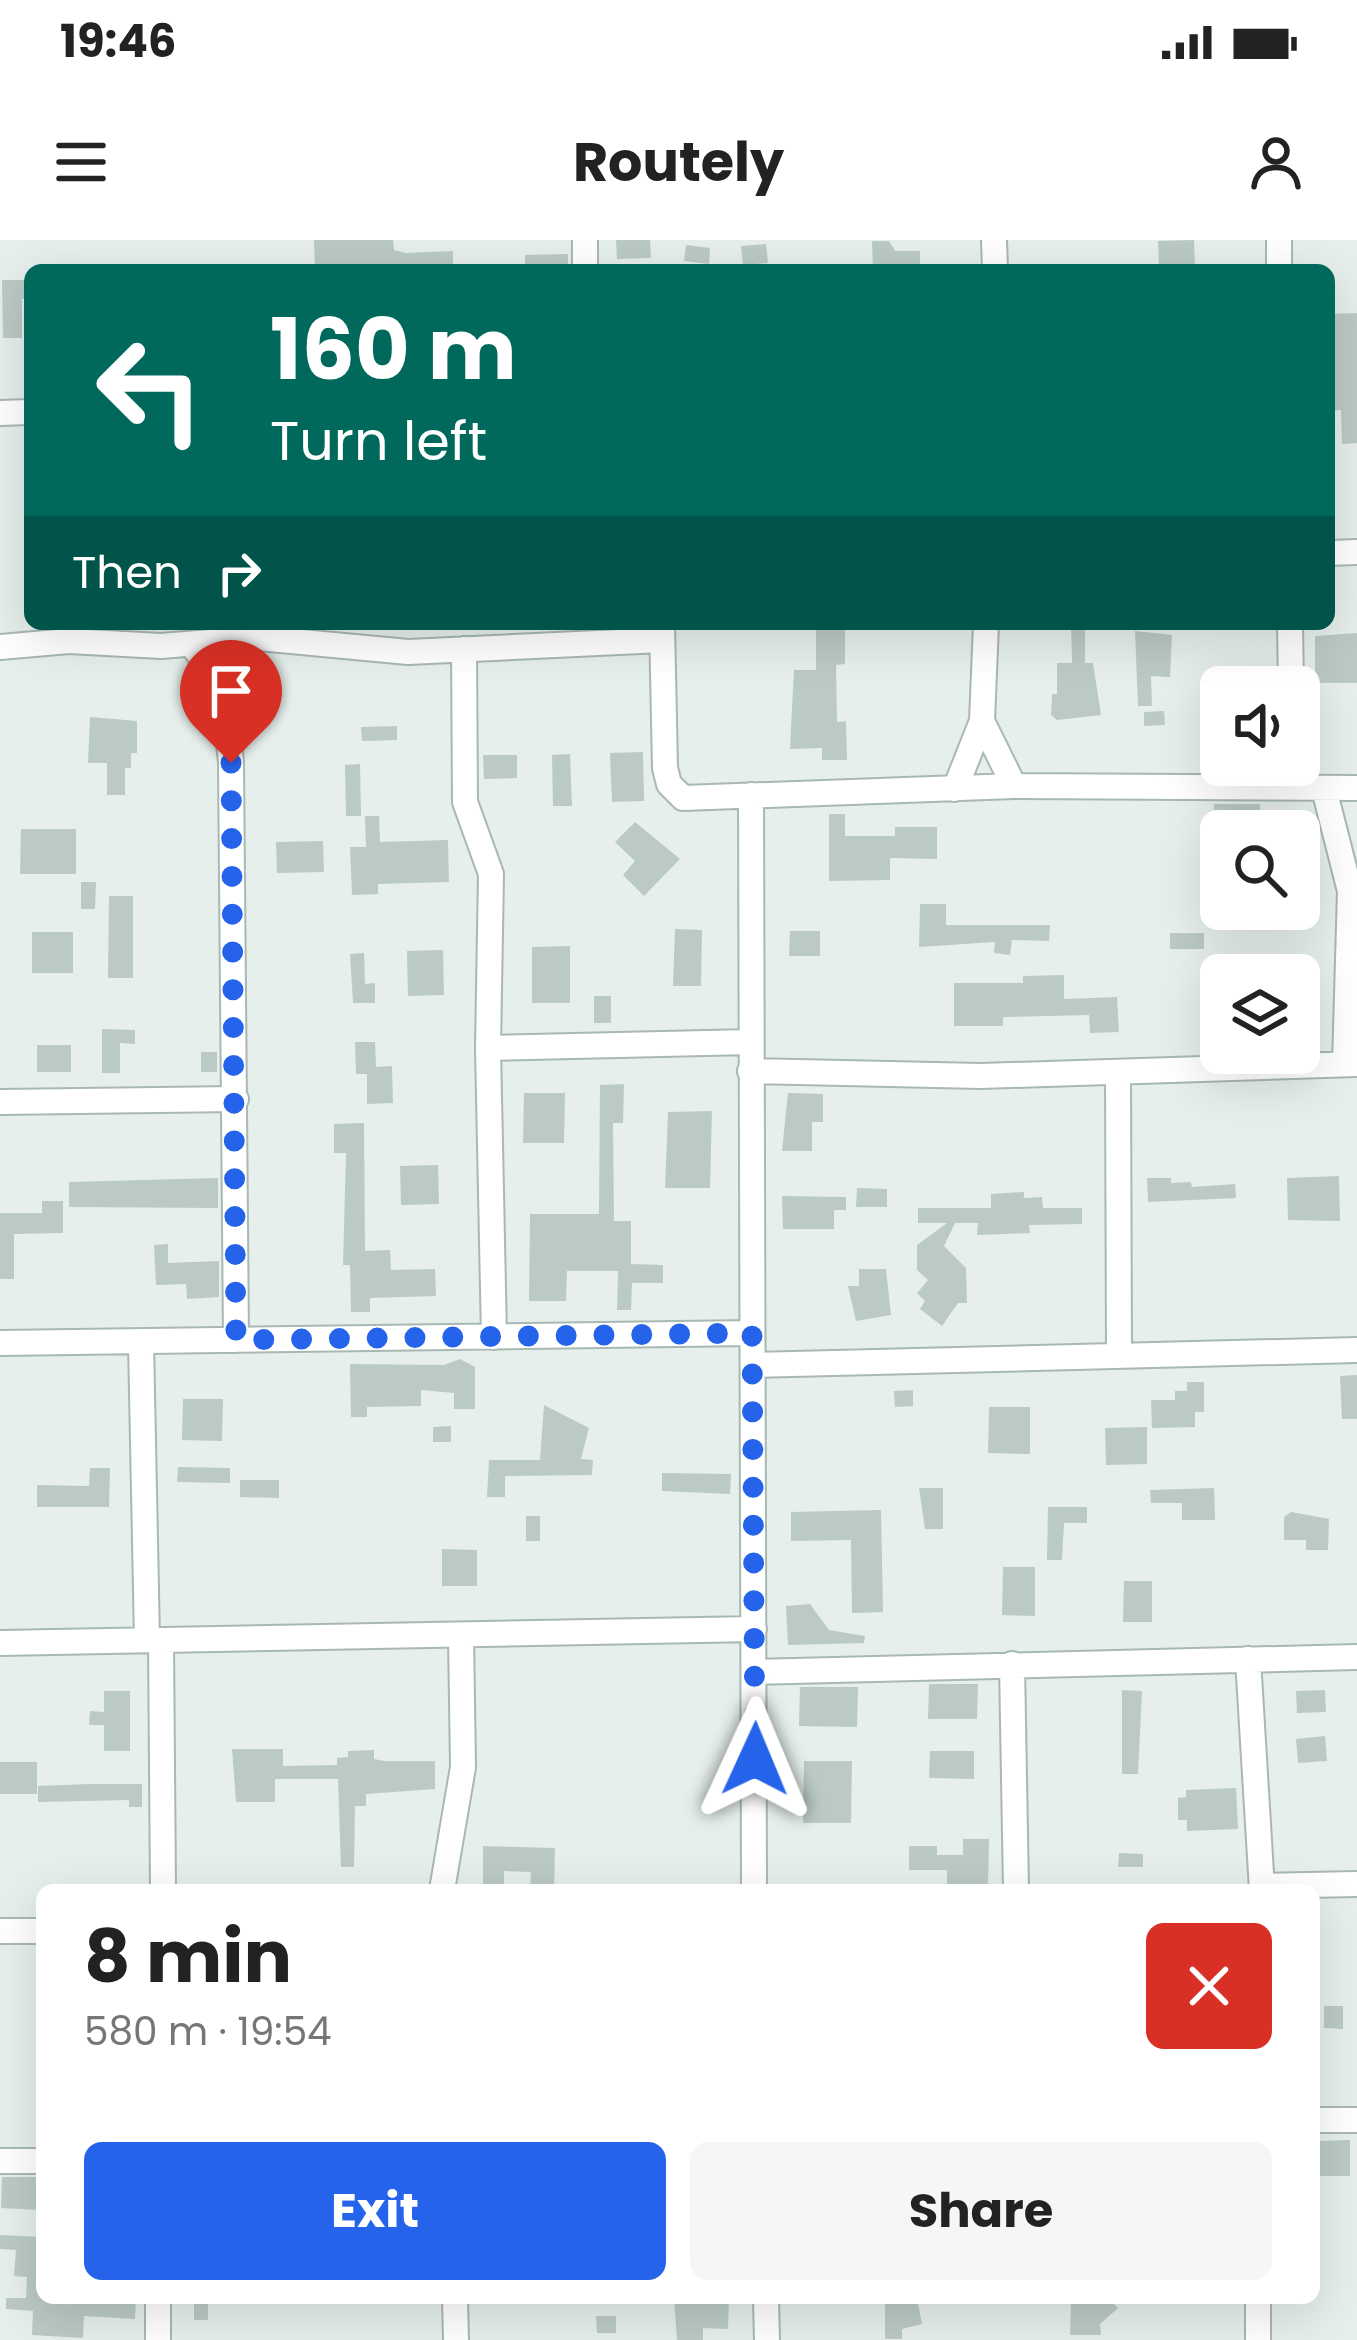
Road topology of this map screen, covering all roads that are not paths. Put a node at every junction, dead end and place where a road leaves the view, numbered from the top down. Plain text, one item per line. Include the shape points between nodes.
1 (986, 630) edge
2 (1290, 630) edge
3 (662, 632) edge
4 (222, 642) junction
5 (192, 645) junction
6 (0, 647) edge
7 (464, 649) junction
8 (1291, 666) edge
9 (214, 672) junction
10 (982, 722) junction
11 (1200, 780) edge
12 (1014, 786) junction
13 (1316, 786) edge
14 (1357, 788) edge
15 (955, 789) junction
16 (1324, 789) junction
17 (752, 796) junction
18 (750, 1042) junction
19 (488, 1048) junction
20 (1351, 1064) edge
21 (750, 1071) junction
22 (1118, 1072) junction
23 (0, 1099) edge
24 (236, 1099) junction
25 (752, 1333) junction
26 (494, 1337) junction
27 (236, 1340) junction
28 (141, 1342) junction
29 (0, 1343) edge
30 (1357, 1350) edge
31 (1119, 1354) junction
32 (753, 1365) junction
33 (754, 1629) junction
34 (461, 1635) junction
35 (154, 1640) junction
36 (0, 1643) edge
37 (1357, 1657) edge
38 (1248, 1659) junction
39 (1012, 1664) junction
40 (756, 1672) junction
41 (163, 1884) edge
42 (443, 1884) edge
43 (754, 1884) edge
44 (1016, 1884) edge
45 (1262, 1884) edge
46 (1357, 1884) edge
47 (1320, 1886) edge
48 (36, 1930) edge
49 (0, 1931) edge
50 (1320, 2120) edge
51 (1357, 2120) edge
52 (0, 2161) edge
53 (36, 2161) edge
54 (158, 2304) edge
55 (455, 2304) edge
56 (766, 2304) edge
57 (1258, 2304) edge
58 (158, 2340) edge
59 (456, 2340) edge
60 (767, 2340) edge
61 (1258, 2340) edge

1 - 10 street
2 - 8 street
3 - 7 street
3 - 17 street via 669,784 695,800
4 - 5 street
4 - 7 street
4 - 9 street
5 - 6 street
5 - 9 street
7 - 19 street via 465,802 490,874
9 - 24 street via 231,763
10 - 12 street
10 - 15 street
11 - 12 street
12 - 15 street
13 - 16 street
14 - 16 street
15 - 17 street
16 - 20 street via 1350,891
17 - 18 street
18 - 19 street
18 - 21 street
19 - 26 street
20 - 22 street
21 - 22 street
21 - 25 street
22 - 31 street
23 - 24 street
24 - 27 street
25 - 26 street
25 - 32 street
26 - 27 street
27 - 28 street
28 - 29 street
28 - 35 street
30 - 31 street
31 - 32 street
32 - 33 street
33 - 34 street
33 - 40 street
34 - 35 street
34 - 42 street via 463,1767
35 - 36 street
35 - 41 street
37 - 38 street
38 - 39 street
38 - 45 street
39 - 40 street
39 - 44 street
40 - 43 street
46 - 47 street
48 - 49 street
50 - 51 street
52 - 53 street
54 - 58 street
55 - 59 street
56 - 60 street
57 - 61 street

